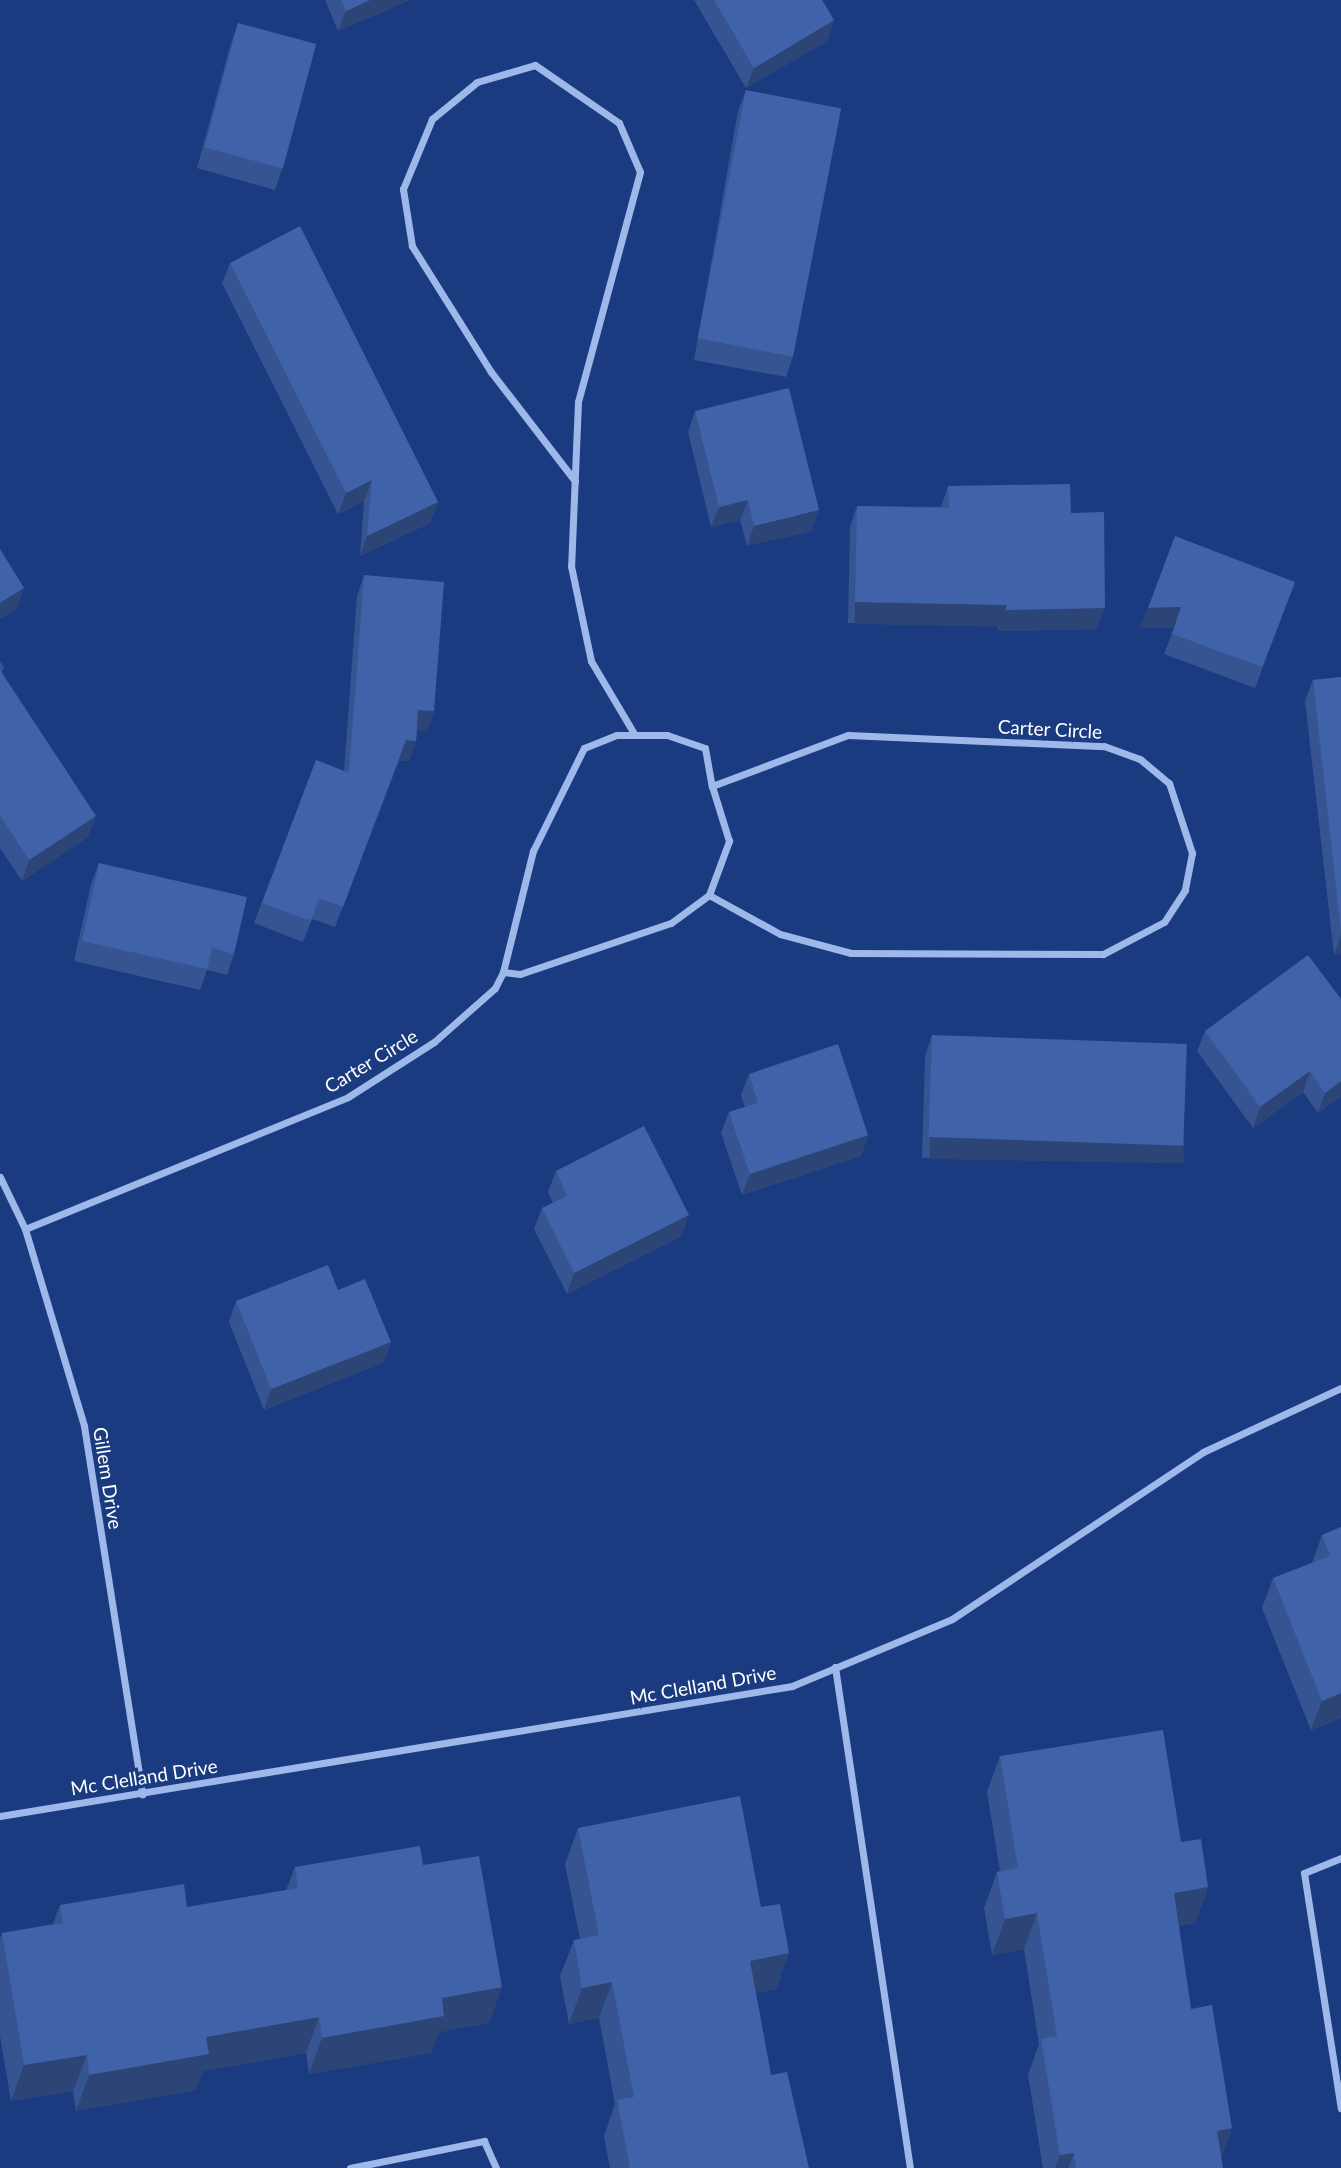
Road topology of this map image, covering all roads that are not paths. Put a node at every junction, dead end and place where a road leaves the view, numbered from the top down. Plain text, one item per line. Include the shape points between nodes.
1 (575, 481) junction
2 (635, 735) junction
3 (712, 786) junction
4 (709, 895) junction
5 (503, 972) junction
6 (0, 1177) edge
7 (25, 1229) junction
8 (1341, 1388) edge
9 (835, 1668) junction
10 (142, 1794) junction
11 (0, 1816) edge
12 (1341, 1858) edge
13 (1341, 2108) edge
14 (350, 2168) edge
15 (496, 2168) edge
16 (910, 2168) edge

1 - 1 street via 578,402 639,172 619,123 535,65 477,82 432,119 403,189 412,246 491,372
1 - 2 street via 571,566 590,661
2 - 3 street via 667,735 705,748
2 - 5 street via 617,735 584,748 533,851
3 - 4 street via 729,841
3 - 4 street, Carter Circle via 848,735 1104,746 1140,759 1169,783 1192,853 1185,890 1164,922 1103,954 851,953 780,934
4 - 5 street via 671,923 520,974
5 - 7 street, Carter Circle via 495,988 434,1042 348,1097
6 - 7 street, Gillem Drive
7 - 10 street, Gillem Drive via 84,1426
8 - 9 street, Mc Clelland Drive via 1203,1452 952,1619
9 - 10 street, Mc Clelland Drive via 792,1686
9 - 16 street
10 - 11 street, Mc Clelland Drive
12 - 13 street via 1304,1873
14 - 15 street via 484,2141

